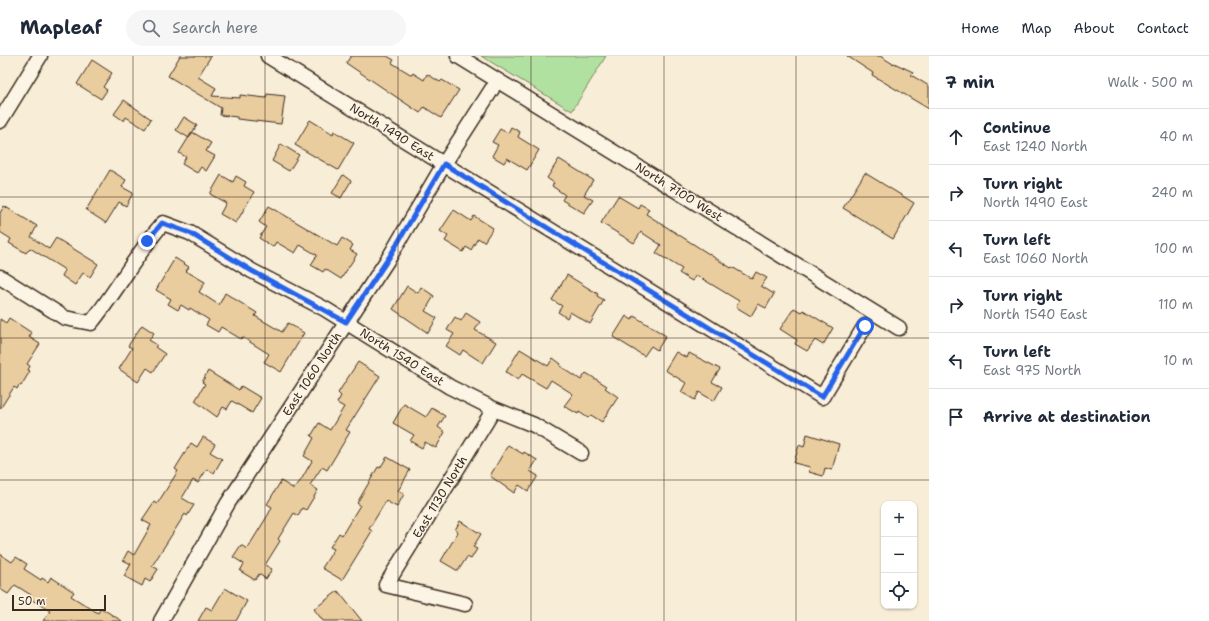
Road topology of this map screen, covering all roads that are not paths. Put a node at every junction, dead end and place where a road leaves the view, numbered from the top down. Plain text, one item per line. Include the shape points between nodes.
1 (40, 56) edge
2 (268, 56) edge
3 (458, 56) edge
4 (492, 90) dead end
5 (0, 121) edge
6 (444, 164) junction
7 (0, 277) edge
8 (346, 322) junction
9 (865, 326) dead end
10 (899, 328) dead end
11 (494, 409) junction
12 (581, 453) dead end
13 (465, 604) dead end
14 (162, 621) edge

1 - 5 street
2 - 6 street, North 1490 East
3 - 10 street, North 7100 West
4 - 6 street, East 1060 North
6 - 8 street, East 1060 North via 390,256
6 - 9 street, North 1490 East via 822,397
7 - 8 street, North 1540 East via 65,318 91,324 162,223 190,233 252,271
8 - 11 street, North 1540 East via 450,387
8 - 14 street, East 1060 North via 228,503
11 - 12 street, North 1540 East via 534,425
11 - 13 street, East 1130 North via 386,585

